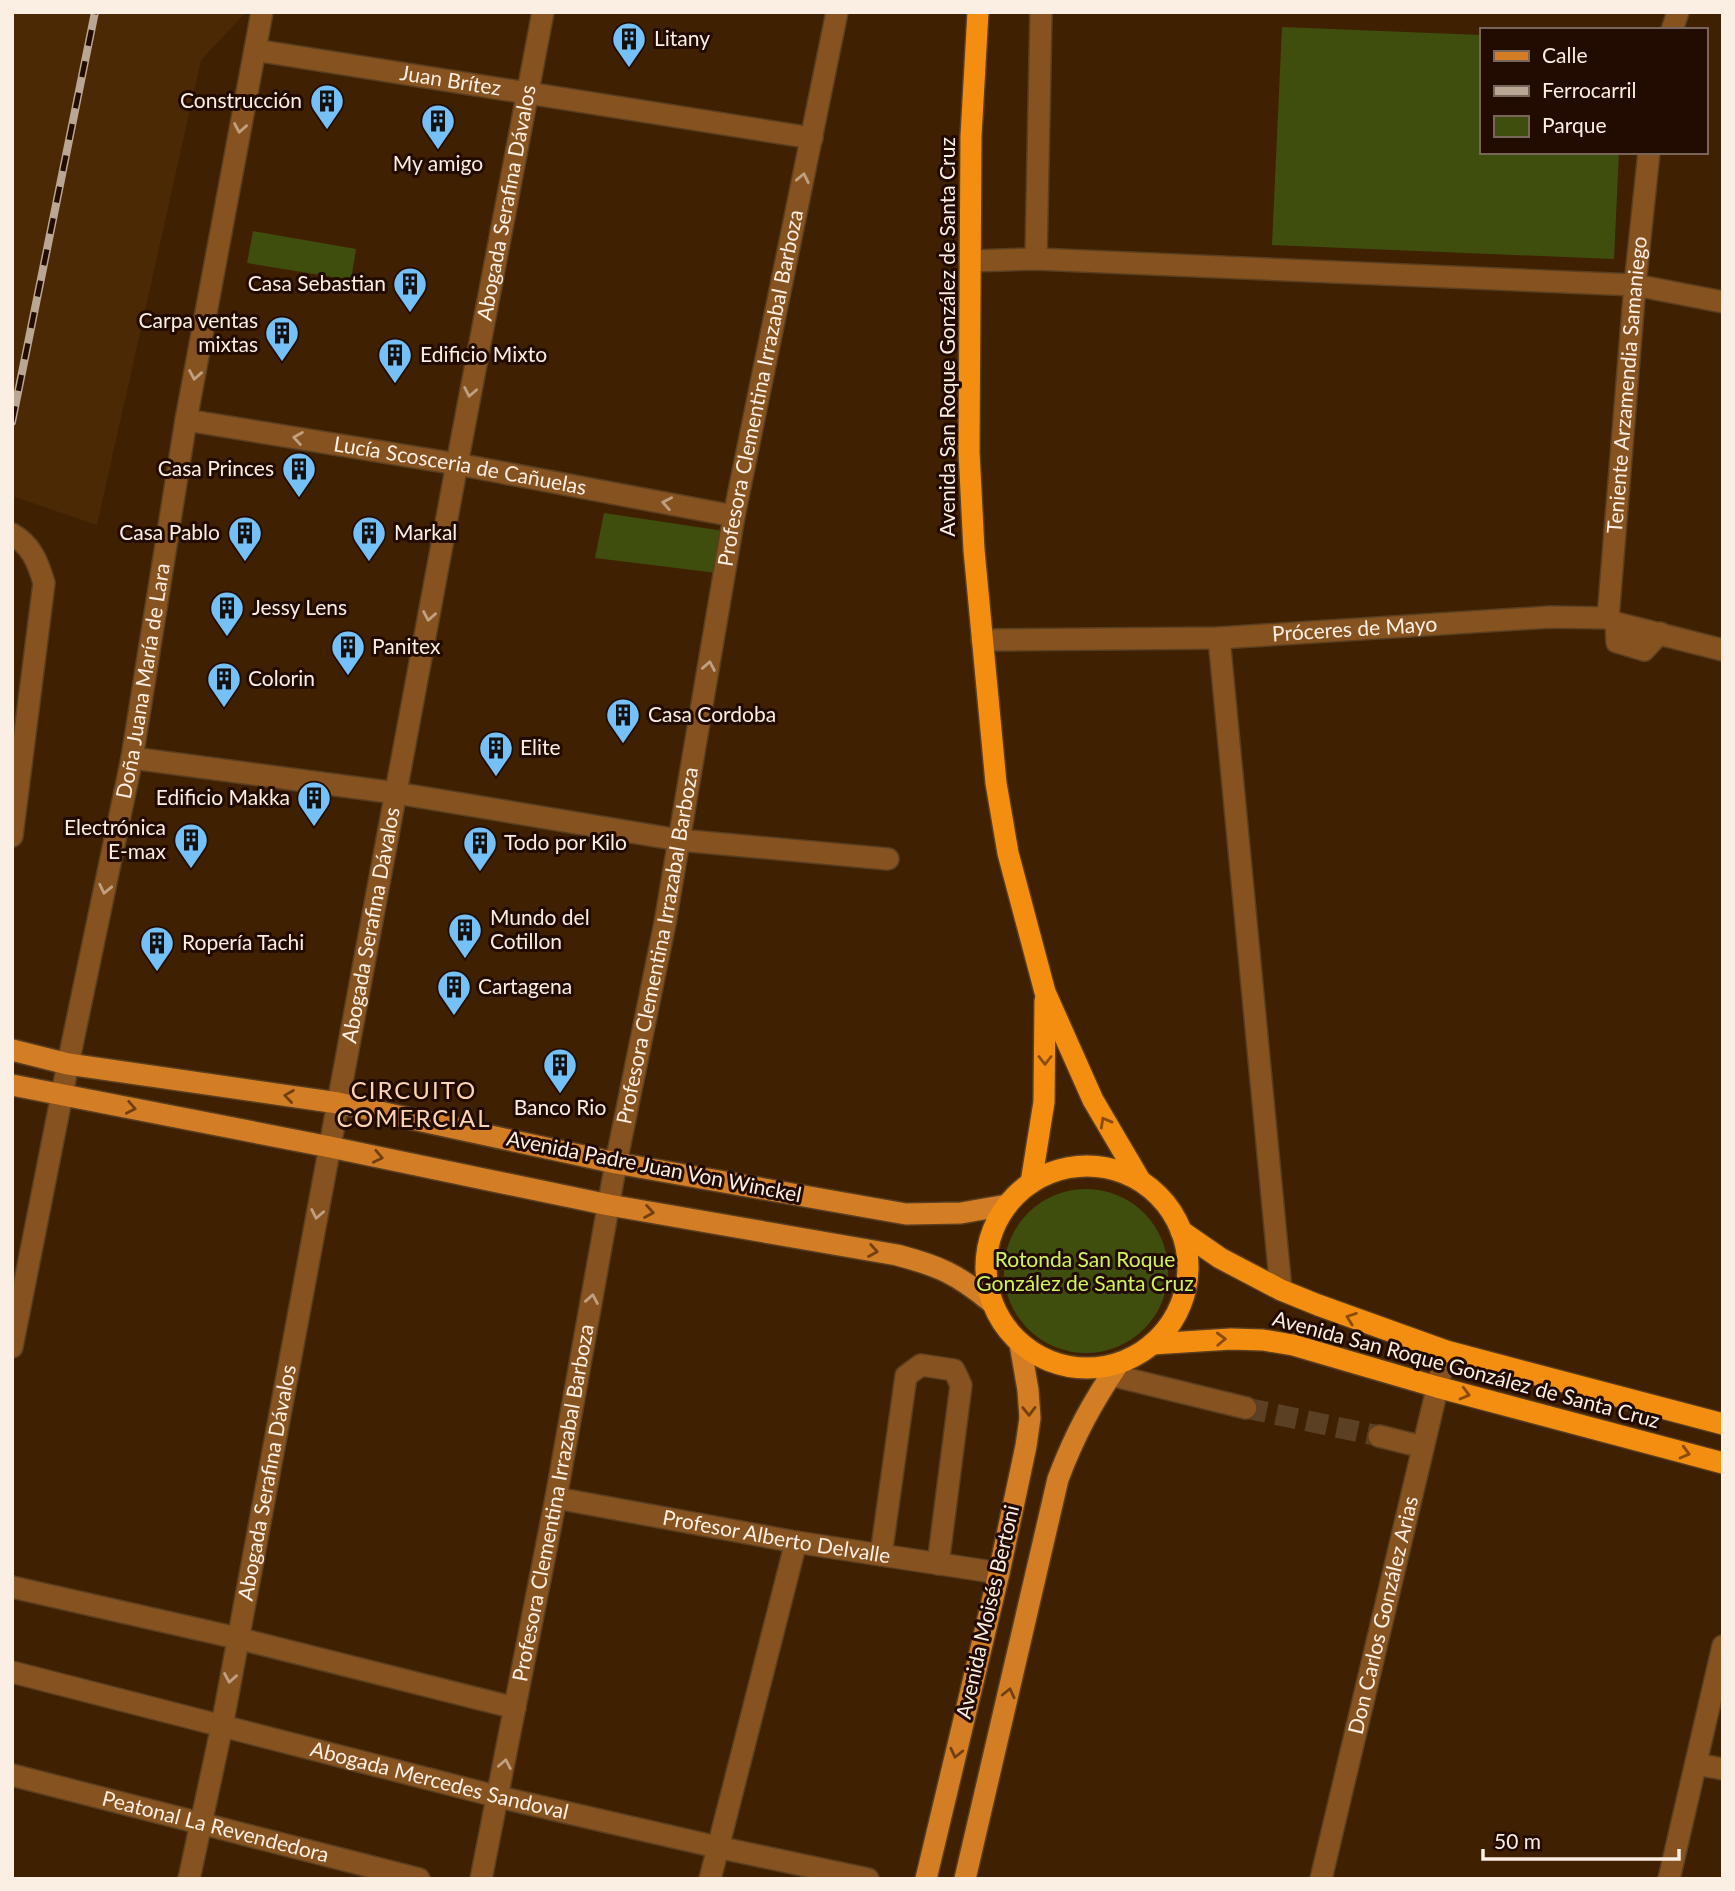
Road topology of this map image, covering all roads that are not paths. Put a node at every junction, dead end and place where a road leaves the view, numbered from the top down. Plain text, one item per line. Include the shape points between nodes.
1 (262, 12) edge
2 (543, 12) edge
3 (837, 12) edge
4 (978, 12) edge
5 (1041, 12) edge
6 (255, 50) junction
7 (528, 93) junction
8 (811, 138) junction
9 (1649, 154) edge
10 (1036, 259) junction
11 (970, 261) junction
12 (1636, 285) junction
13 (1723, 302) edge
14 (186, 420) junction
15 (457, 464) junction
16 (734, 516) junction
17 (12, 534) edge
18 (1612, 620) junction
19 (1219, 638) junction
20 (982, 640) junction
21 (1723, 650) edge
22 (132, 758) junction
23 (396, 793) junction
24 (12, 836) edge
25 (679, 841) junction
26 (888, 859) dead end
27 (1045, 992) junction
28 (13, 1048) edge
29 (68, 1064) junction
30 (12, 1085) edge
31 (64, 1095) junction
32 (338, 1103) junction
33 (330, 1147) junction
34 (616, 1163) junction
35 (1140, 1180) junction
36 (1031, 1183) junction
37 (609, 1205) junction
38 (1007, 1205) junction
39 (1181, 1231) junction
40 (1281, 1290) junction
41 (991, 1302) junction
42 (1020, 1344) junction
43 (1153, 1344) junction
44 (12, 1347) edge
45 (1446, 1352) junction
46 (1115, 1369) junction
47 (1437, 1387) junction
48 (1246, 1408) tunnel mouth
49 (1723, 1424) edge
50 (1379, 1436) tunnel mouth
51 (1423, 1447) junction
52 (1723, 1463) edge
53 (556, 1498) junction
54 (796, 1542) junction
55 (881, 1555) junction
56 (938, 1564) junction
57 (999, 1573) junction
58 (12, 1587) edge
59 (237, 1638) junction
60 (1723, 1646) edge
61 (12, 1672) edge
62 (515, 1708) junction
63 (222, 1726) junction
64 (1696, 1763) junction
65 (1723, 1769) edge
66 (12, 1775) edge
67 (499, 1797) junction
68 (200, 1824) junction
69 (717, 1847) junction
70 (189, 1879) edge
71 (419, 1879) edge
72 (481, 1879) edge
73 (710, 1879) edge
74 (868, 1879) edge
75 (926, 1879) edge
76 (965, 1879) edge
77 (1321, 1879) edge
78 (1669, 1879) edge

1 - 6 street, Doña Juana María de Lara
2 - 7 street, Abogada Serafina Dávalos
3 - 8 street, Profesora Clementina Irrazabal Barboza
4 - 11 highway, Avenida San Roque González de Santa Cruz
5 - 10 street
6 - 7 street, Juan Brítez
6 -> 14 street, Doña Juana María de Lara
7 - 8 street, Juan Brítez
7 -> 15 street, Abogada Serafina Dávalos
16 -> 8 street, Profesora Clementina Irrazabal Barboza
9 - 12 street, Teniente Arzamendia Samaniego
10 - 11 street
10 - 12 street
11 - 20 highway, Avenida San Roque González de Santa Cruz via 969,452
12 - 13 street
12 - 18 street, Teniente Arzamendia Samaniego
15 -> 14 street, Lucía Scosceria de Cañuelas
14 - 22 street, Doña Juana María de Lara
16 -> 15 street, Lucía Scosceria de Cañuelas
15 -> 23 street, Abogada Serafina Dávalos
25 -> 16 street, Profesora Clementina Irrazabal Barboza
17 - 24 street via 36,557 44,583
18 - 19 street, Próceres de Mayo via 1550,617
18 - 21 street, Próceres de Mayo
19 - 20 street, Próceres de Mayo
19 - 40 street
20 - 27 highway, Avenida San Roque González de Santa Cruz via 1008,853
22 - 23 street
22 -> 29 street, Doña Juana María de Lara
23 - 25 street
23 - 32 street, Abogada Serafina Dávalos
25 - 26 street
25 - 34 street, Profesora Clementina Irrazabal Barboza
35 -> 27 highway, Avenida San Roque González de Santa Cruz via 1093,1100
27 -> 36 highway, Avenida San Roque González de Santa Cruz via 1044,1102
28 - 29 main road, Avenida Padre Juan Von Winckel
29 - 31 street, Doña Juana María de Lara
32 -> 29 main road, Avenida Padre Juan Von Winckel
30 - 31 main road, Avenida Padre Juan Von Winckel
31 -> 33 main road, Avenida Padre Juan Von Winckel
31 - 44 street, Doña Juana María de Lara
32 - 33 street, Abogada Serafina Dávalos
32 - 34 main road, Avenida Padre Juan Von Winckel
33 -> 37 main road, Avenida Padre Juan Von Winckel
33 -> 59 street, Abogada Serafina Dávalos
34 - 37 street, Profesora Clementina Irrazabal Barboza
34 - 38 main road, Avenida Padre Juan Von Winckel via 906,1214 961,1213
35 - 36 highway via 1093,1166 1061,1169
35 - 39 highway via 1165,1202
36 - 38 highway
37 -> 41 main road, Avenida Padre Juan Von Winckel via 934,1264 963,1279
53 -> 37 street, Profesora Clementina Irrazabal Barboza
38 - 41 highway via 992,1230 985,1259
39 - 40 highway, Avenida San Roque González de Santa Cruz
39 - 43 highway via 1188,1257 1185,1292 1171,1323
45 -> 40 highway, Avenida San Roque González de Santa Cruz
41 - 42 highway via 1007,1332
42 - 46 highway via 1066,1367
42 -> 57 main road, Avenida Moisés Bertoni via 1030,1418
43 - 46 highway
43 -> 47 highway, Avenida San Roque González de Santa Cruz via 1262,1340
45 - 47 street, Don Carlos González Arias
45 - 49 highway, Avenida San Roque González de Santa Cruz
46 - 48 street
76 -> 46 main road, Avenida Moisés Bertoni via 1058,1479 1078,1429
47 - 51 street, Don Carlos González Arias
47 -> 52 highway, Avenida San Roque González de Santa Cruz
50 - 51 street
51 - 77 street, Don Carlos González Arias
53 - 54 street, Profesor Alberto Delvalle
53 - 62 street, Profesora Clementina Irrazabal Barboza
54 - 55 street, Profesor Alberto Delvalle
54 - 69 street
55 - 56 street, Profesor Alberto Delvalle
55 - 56 street via 906,1376 921,1365 954,1370 961,1385
56 - 57 street, Profesor Alberto Delvalle
57 -> 75 main road, Avenida Moisés Bertoni
58 - 59 street
59 - 62 street
59 -> 63 street, Abogada Serafina Dávalos
60 - 64 street
61 - 63 street, Abogada Mercedes Sandoval
67 -> 62 street, Profesora Clementina Irrazabal Barboza
63 - 67 street, Abogada Mercedes Sandoval
63 - 68 street, Abogada Serafina Dávalos
64 - 65 street
64 - 78 street
66 - 68 street, Peatonal La Revendedora
67 - 69 street, Abogada Mercedes Sandoval
67 - 72 street, Profesora Clementina Irrazabal Barboza
68 - 70 street, Abogada Serafina Dávalos
68 - 71 street, Peatonal La Revendedora
69 - 73 street
69 - 74 street, Abogada Mercedes Sandoval

